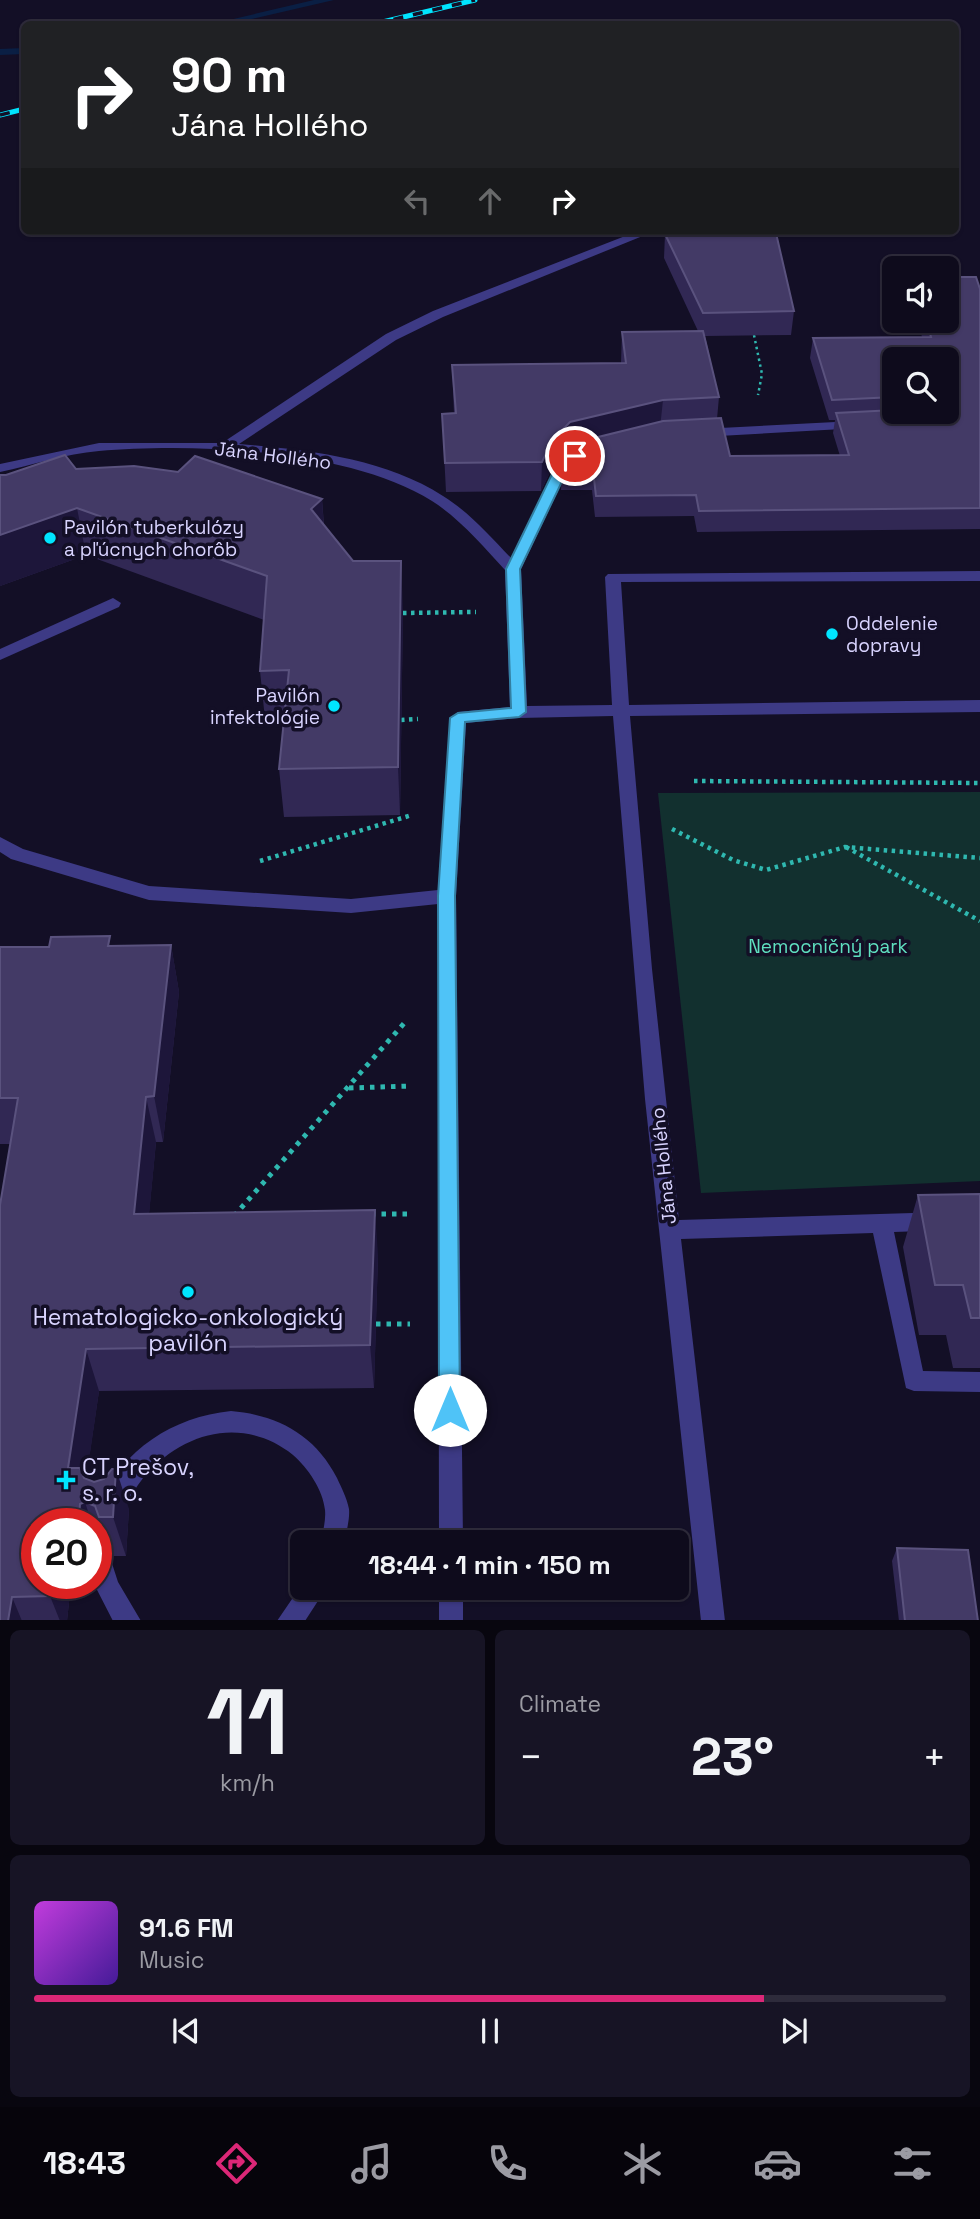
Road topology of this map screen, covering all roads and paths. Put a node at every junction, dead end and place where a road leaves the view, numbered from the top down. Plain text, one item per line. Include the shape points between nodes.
1 (639, 235) edge
2 (754, 335) edge
3 (872, 424) edge
4 (734, 431) junction
5 (685, 433) edge
6 (225, 447) junction
7 (593, 450) edge
8 (0, 468) edge
9 (513, 569) junction
10 (980, 576) edge
11 (113, 603) dead end
12 (515, 611) junction
13 (403, 614) edge
14 (0, 655) edge
15 (980, 706) edge
16 (620, 710) junction
17 (519, 712) junction
18 (694, 781) dead end
19 (980, 783) edge
20 (453, 795) junction
21 (627, 806) junction
22 (0, 844) edge
23 (845, 847) junction
24 (980, 858) edge
25 (258, 861) dead end
26 (446, 896) junction
27 (980, 921) edge
28 (447, 975) junction
29 (447, 1085) junction
30 (348, 1088) junction
31 (369, 1214) edge
32 (410, 1214) dead end
33 (233, 1216) junction
34 (247, 1216) edge
35 (224, 1217) edge
36 (980, 1220) edge
37 (882, 1223) junction
38 (669, 1230) junction
39 (376, 1324) dead end
40 (412, 1324) dead end
41 (980, 1382) edge
42 (108, 1508) edge
43 (334, 1530) edge
44 (450, 1530) edge
45 (112, 1598) edge
46 (305, 1600) edge
47 (451, 1600) edge
48 (129, 1620) edge
49 (289, 1620) edge
50 (451, 1620) edge
51 (713, 1620) edge

1 - 6 street via 391,337
2 - 4 path via 762,374 760,391
3 - 4 street
4 - 5 street
6 - 8 street, Jána Hollého via 97,447
6 - 9 street, Jána Hollého via 372,468 435,497 475,529
7 - 9 street via 575,456 560,472
9 - 12 street
10 - 16 street, Jána Hollého via 613,577
11 - 14 street
12 - 13 path
12 - 17 street
15 - 16 street
16 - 17 street
16 - 21 street, Jána Hollého
17 - 20 street via 458,718
18 - 19 path
20 - 25 path via 402,820
20 - 26 street
21 - 23 path via 733,860 766,870
21 - 38 street, Jána Hollého
22 - 26 street via 17,854 149,893 351,906
23 - 24 path
23 - 27 path
26 - 28 street
28 - 29 street
28 - 30 path
29 - 30 path
29 - 44 street
30 - 33 path
31 - 32 path
33 - 34 path
33 - 35 path
36 - 37 street
37 - 38 street
37 - 41 street via 914,1381
38 - 51 street, Jána Hollého
39 - 40 path
42 - 43 street via 142,1462 185,1431 221,1421 263,1425 297,1443 323,1473 337,1510
45 - 48 street
46 - 49 street
47 - 50 street

